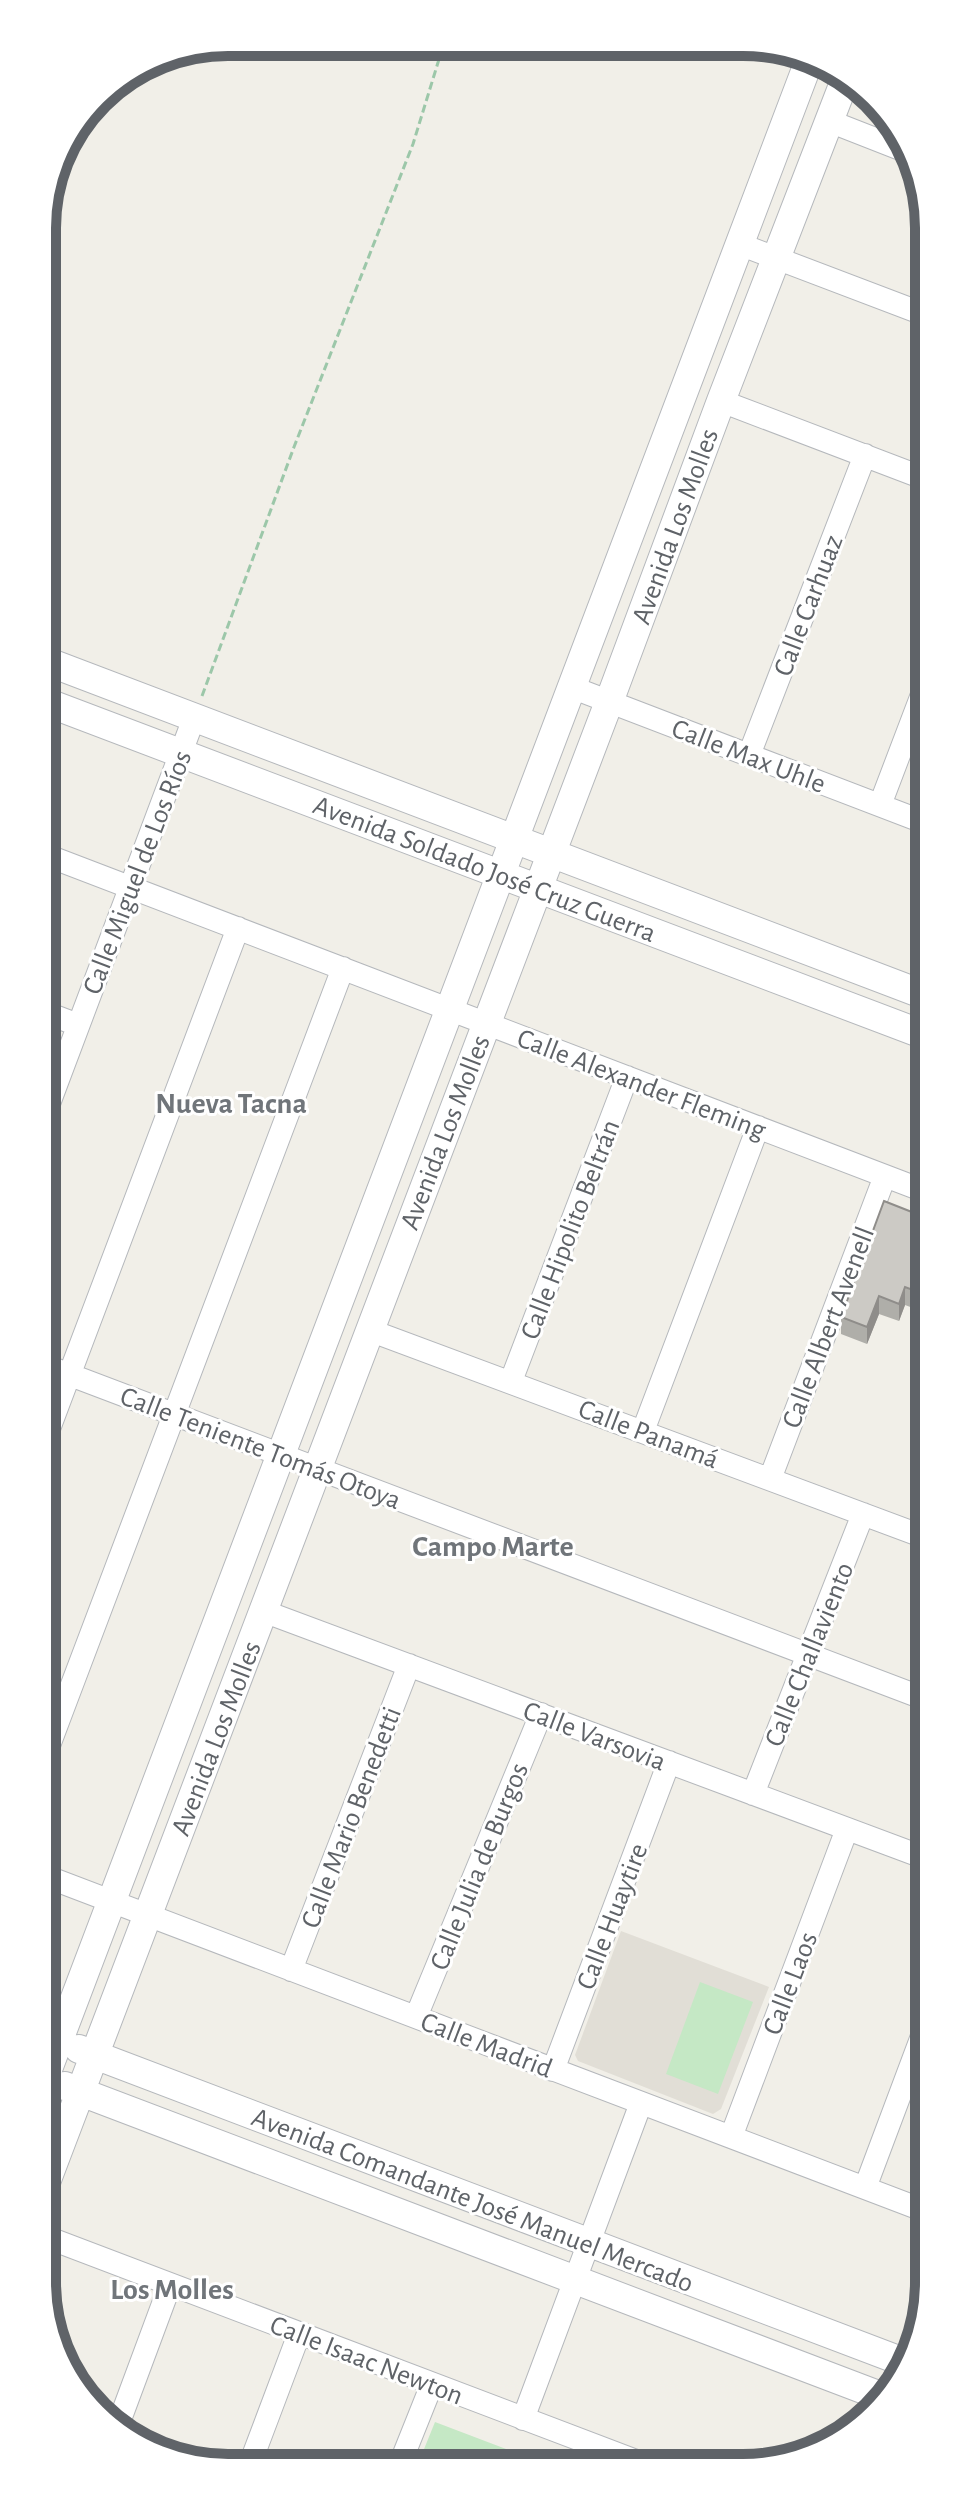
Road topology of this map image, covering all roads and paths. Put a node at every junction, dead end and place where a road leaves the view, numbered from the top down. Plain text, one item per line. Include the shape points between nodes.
1 (440, 56) edge
2 (806, 68) edge
3 (842, 87) edge
4 (829, 121) junction
5 (894, 147) edge
6 (739, 244) junction
7 (775, 258) junction
8 (915, 311) edge
9 (721, 401) junction
10 (865, 455) junction
11 (915, 475) edge
12 (56, 665) edge
13 (571, 687) junction
14 (609, 702) junction
15 (56, 706) edge
16 (915, 713) edge
17 (194, 718) junction
18 (181, 753) junction
19 (749, 755) junction
20 (880, 805) junction
21 (915, 819) edge
22 (514, 839) junction
23 (551, 853) junction
24 (56, 859) edge
25 (501, 874) junction
26 (130, 887) junction
27 (536, 888) junction
28 (238, 928) junction
29 (343, 968) junction
30 (915, 991) edge
31 (450, 1009) junction
32 (56, 1017) edge
33 (485, 1023) junction
34 (78, 1025) junction
35 (915, 1031) edge
36 (627, 1077) junction
37 (56, 1085) edge
38 (758, 1127) junction
39 (885, 1176) junction
40 (915, 1187) edge
41 (369, 1330) junction
42 (56, 1370) edge
43 (70, 1375) junction
44 (511, 1381) junction
45 (56, 1411) edge
46 (175, 1414) junction
47 (643, 1431) junction
48 (281, 1455) junction
49 (317, 1469) junction
50 (770, 1479) junction
51 (863, 1514) junction
52 (915, 1534) edge
53 (263, 1611) junction
54 (809, 1655) junction
55 (409, 1665) junction
56 (915, 1695) edge
57 (541, 1714) junction
58 (56, 1727) edge
59 (669, 1762) junction
60 (753, 1794) junction
61 (847, 1829) junction
62 (915, 1854) edge
63 (56, 1880) edge
64 (112, 1901) junction
65 (148, 1915) junction
66 (291, 1970) junction
67 (416, 2017) junction
68 (56, 2030) edge
69 (56, 2040) edge
70 (95, 2055) junction
71 (915, 2055) edge
72 (553, 2070) junction
73 (56, 2082) edge
74 (80, 2092) junction
75 (641, 2103) junction
76 (731, 2137) junction
77 (56, 2156) edge
78 (865, 2188) junction
79 (915, 2207) edge
80 (56, 2241) edge
81 (589, 2243) junction
82 (575, 2280) junction
83 (170, 2285) junction
84 (299, 2334) junction
85 (896, 2359) edge
86 (432, 2384) junction
87 (873, 2393) edge
88 (121, 2416) edge
89 (523, 2419) junction
90 (254, 2454) edge
91 (404, 2454) edge
92 (601, 2454) edge

1 - 17 path via 413,144
2 - 6 street, Avenida Los Molles
3 - 4 street, Avenida Los Molles
4 - 5 street
4 - 7 street, Avenida Los Molles
6 - 7 street
6 - 13 street, Avenida Los Molles
7 - 8 street
7 - 9 street, Avenida Los Molles
9 - 10 street
9 - 14 street, Avenida Los Molles
10 - 11 street
10 - 19 street, Calle Carhuaz
12 - 17 street, Avenida Soldado José Cruz Guerra
13 - 14 street, Calle Max Uhle
13 - 22 street, Avenida Los Molles
14 - 19 street, Calle Max Uhle
14 - 23 street, Avenida Los Molles
15 - 18 street, Avenida Soldado José Cruz Guerra
16 - 20 street
17 - 18 street, Calle Miguel de Los Ríos
17 - 22 street, Avenida Soldado José Cruz Guerra
18 - 25 street, Avenida Soldado José Cruz Guerra
18 - 26 street, Calle Miguel de Los Ríos
19 - 20 street, Calle Max Uhle
20 - 21 street, Calle Max Uhle
22 - 23 street, Avenida Soldado José Cruz Guerra
22 - 25 street, Avenida Los Molles
23 - 27 street, Avenida Los Molles
23 - 30 street, Avenida Soldado José Cruz Guerra
24 - 26 street, Calle Alexander Fleming
25 - 27 street, Avenida Soldado José Cruz Guerra
25 - 31 street, Avenida Los Molles
26 - 28 street, Calle Alexander Fleming
26 - 34 street, Calle Miguel de Los Ríos
27 - 33 street, Avenida Los Molles
27 - 35 street, Avenida Soldado José Cruz Guerra
28 - 29 street, Calle Alexander Fleming
28 - 43 street
29 - 31 street, Calle Alexander Fleming
29 - 46 street
31 - 33 street, Calle Alexander Fleming
31 - 48 street, Avenida Los Molles
32 - 34 street
33 - 36 street, Calle Alexander Fleming
33 - 41 street, Avenida Los Molles
34 - 37 street, Calle Miguel de Los Ríos
36 - 38 street, Calle Alexander Fleming
36 - 44 street, Calle Hipolito Beltrán
38 - 39 street, Calle Alexander Fleming
38 - 47 street
39 - 40 street, Calle Alexander Fleming
39 - 50 street, Calle Albert Avenell
41 - 44 street, Calle Panamá
41 - 49 street, Avenida Los Molles
42 - 43 street, Calle Teniente Tomás Otoya
43 - 45 street
43 - 46 street, Calle Teniente Tomás Otoya
44 - 47 street, Calle Panamá
46 - 48 street, Calle Teniente Tomás Otoya
46 - 58 street
47 - 50 street, Calle Panamá
48 - 49 street, Calle Teniente Tomás Otoya
48 - 64 street, Avenida Los Molles
49 - 53 street, Avenida Los Molles
49 - 54 street, Calle Teniente Tomás Otoya
50 - 51 street, Calle Panamá
51 - 52 street, Calle Panamá
51 - 54 street, Calle Challaviento
53 - 55 street, Calle Varsovia
53 - 65 street, Avenida Los Molles
54 - 56 street, Calle Teniente Tomás Otoya
54 - 60 street, Calle Challaviento
55 - 57 street, Calle Varsovia
55 - 66 street, Calle Mario Benedetti
57 - 59 street, Calle Varsovia
57 - 67 street, Calle Julia de Burgos
59 - 60 street, Calle Varsovia
59 - 72 street, Calle Huaytire
60 - 61 street, Calle Varsovia
61 - 62 street, Calle Varsovia
61 - 76 street, Calle Laos
63 - 64 street, Calle Madrid
64 - 65 street, Calle Madrid
64 - 68 street, Avenida Los Molles
65 - 66 street, Calle Madrid
65 - 70 street, Avenida Los Molles
66 - 67 street, Calle Madrid
67 - 72 street, Calle Madrid
69 - 70 street, Avenida Comandante José Manuel Mercado
70 - 74 street, Avenida Los Molles
70 - 81 street, Avenida Comandante José Manuel Mercado
71 - 78 street
72 - 75 street, Calle Madrid
73 - 74 street, Avenida Comandante José Manuel Mercado
74 - 77 street, Avenida Los Molles
74 - 82 street, Avenida Comandante José Manuel Mercado
75 - 76 street, Calle Madrid
75 - 81 street
76 - 78 street, Calle Madrid
78 - 79 street, Calle Madrid
80 - 83 street, Calle Isaac Newton
81 - 82 street
81 - 85 street, Avenida Comandante José Manuel Mercado
82 - 87 street, Avenida Comandante José Manuel Mercado
82 - 89 street
83 - 84 street, Calle Isaac Newton
83 - 88 street
84 - 86 street, Calle Isaac Newton
84 - 90 street
86 - 89 street, Calle Isaac Newton
86 - 91 street
89 - 92 street, Calle Isaac Newton

